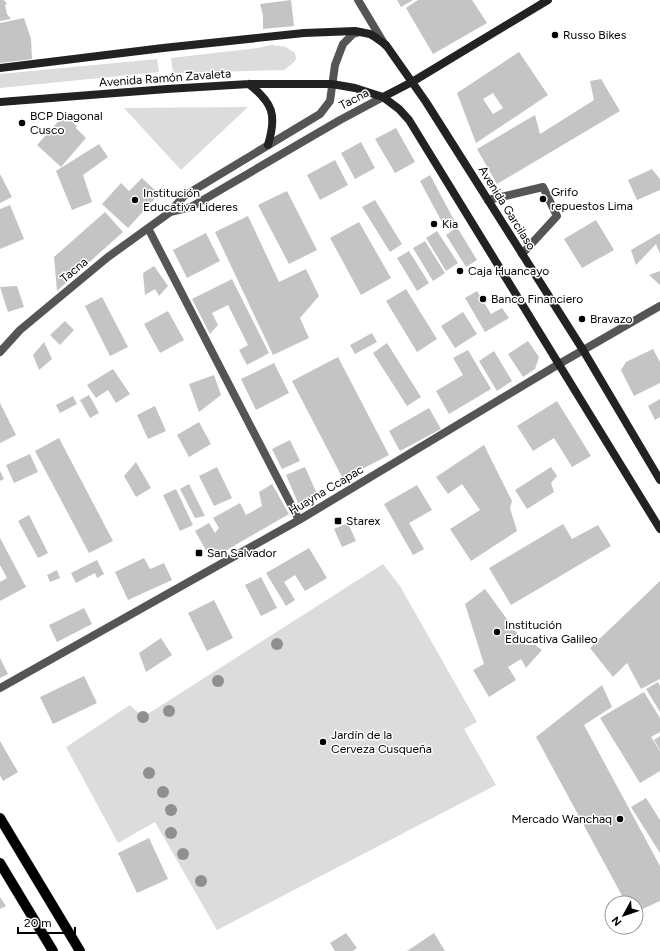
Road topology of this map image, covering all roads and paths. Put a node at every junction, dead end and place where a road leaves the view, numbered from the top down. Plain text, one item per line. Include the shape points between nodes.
1 (358, 0) edge
2 (548, 0) edge
3 (360, 32) junction
4 (386, 45) junction
5 (0, 68) edge
6 (412, 82) junction
7 (249, 84) junction
8 (332, 84) junction
9 (383, 97) junction
10 (0, 102) edge
11 (268, 145) junction
12 (488, 200) junction
13 (169, 212) junction
14 (148, 228) junction
15 (522, 254) junction
16 (660, 306) edge
17 (583, 350) junction
18 (0, 352) edge
19 (559, 364) junction
20 (660, 480) edge
21 (299, 520) junction
22 (660, 529) edge
23 (0, 688) edge
24 (0, 818) edge
25 (0, 863) edge
26 (53, 951) edge
27 (80, 951) edge

1 - 4 street
2 - 6 main road, Tacna
3 - 4 main road, Avenida Garcilaso via 370,34
3 - 5 main road, Avenida Garcilaso via 304,34 163,48
3 - 8 street, Tacna via 353,34 343,44 335,65
4 - 6 main road, Avenida Garcilaso
6 - 9 main road, Tacna
6 - 12 main road, Avenida Garcilaso
7 - 8 main road, Avenida Ramón Zavaleta
7 - 10 main road, Avenida Ramón Zavaleta
7 - 11 main road via 263,95 271,110 273,128
8 - 9 main road, Tacna
8 - 11 street, Tacna via 330,101 320,114
9 - 13 street, Tacna via 191,207
9 - 19 main road via 399,108 409,120
11 - 13 street, Tacna via 184,196
12 - 15 main road, Avenida Garcilaso
12 - 15 street via 543,187 557,216
13 - 14 street, Tacna
14 - 18 street, Tacna via 108,257 20,330
14 - 21 street
15 - 17 main road, Avenida Garcilaso
16 - 17 street, Huayna Ccapac
17 - 19 street, Huayna Ccapac
17 - 20 main road, Avenida Garcilaso
19 - 21 street, Huayna Ccapac
19 - 22 main road
21 - 23 street, Huayna Ccapac
24 - 27 main road
25 - 26 main road

